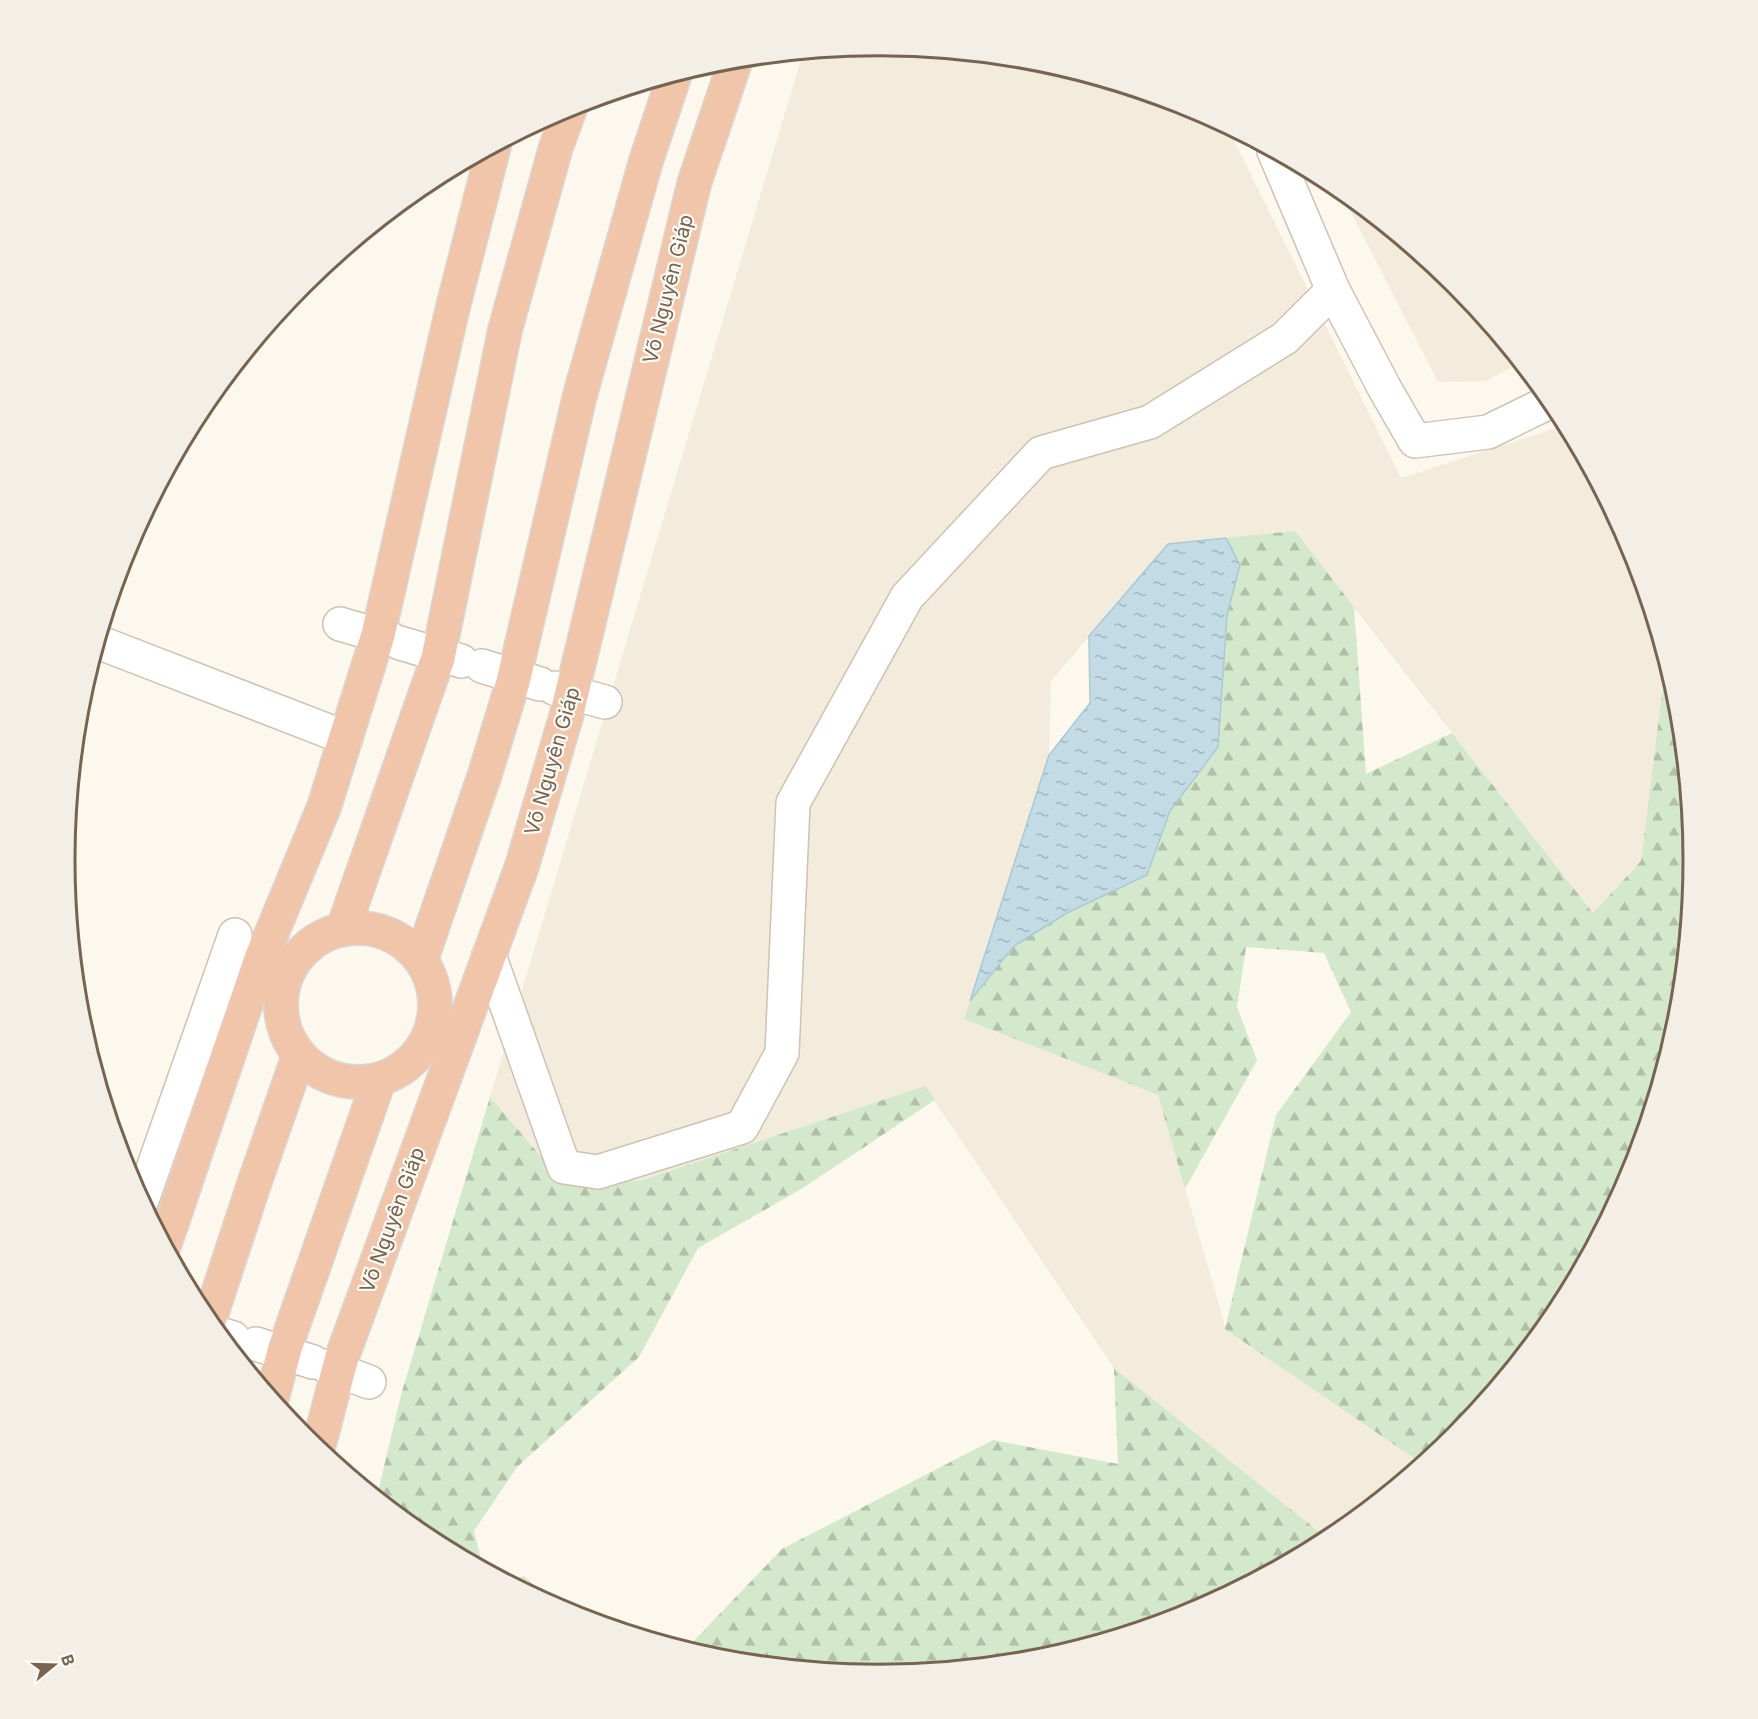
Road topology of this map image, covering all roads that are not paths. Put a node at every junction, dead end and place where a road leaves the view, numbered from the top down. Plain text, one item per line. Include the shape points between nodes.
1 (733, 69) edge
2 (672, 83) edge
3 (566, 119) edge
4 (492, 155) edge
5 (1279, 162) edge
6 (1333, 290) junction
7 (1542, 405) edge
8 (340, 624) dead end
9 (390, 639) junction
10 (104, 644) edge
11 (461, 660) junction
12 (545, 685) junction
13 (605, 702) dead end
14 (346, 738) junction
15 (343, 929) junction
16 (235, 935) dead end
17 (489, 955) junction
18 (421, 960) junction
19 (275, 964) junction
20 (444, 1038) junction
21 (299, 1055) junction
22 (379, 1080) junction
23 (204, 1125) junction
24 (144, 1184) edge
25 (144, 1185) edge
26 (168, 1234) edge
27 (272, 1349) edge
28 (369, 1382) dead end
29 (272, 1386) edge
30 (307, 1425) edge

1 - 12 highway, Võ Nguyên Giáp via 694,184
2 - 12 highway, Võ Nguyên Giáp via 580,395
3 - 11 highway via 505,330
4 - 9 highway, Võ Nguyên Giáp via 452,311
5 - 6 street
6 - 7 street via 1415,441 1488,432
6 - 17 street via 1285,338 1150,422 1041,453 907,597 794,803 782,1053 742,1127 598,1172 564,1167
8 - 9 street
9 - 11 street
9 - 14 highway, Võ Nguyên Giáp
10 - 14 street
11 - 12 street
11 - 15 highway
12 - 13 street
12 - 17 highway, Võ Nguyên Giáp via 522,866
12 - 18 highway, Võ Nguyên Giáp via 486,774
14 - 19 highway, Võ Nguyên Giáp
15 - 18 highway, Võ Nguyên Giáp via 380,931 403,942
15 - 19 highway, Võ Nguyên Giáp via 311,944 296,958
16 - 24 street
17 - 20 highway, Võ Nguyên Giáp
18 - 20 highway, Võ Nguyên Giáp via 431,980 435,1018
19 - 21 highway, Võ Nguyên Giáp via 284,982 281,1008 286,1032
19 - 23 highway, Võ Nguyên Giáp
20 - 22 highway, Võ Nguyên Giáp via 424,1046 416,1058
20 - 27 highway, Võ Nguyên Giáp via 342,1357
21 - 22 highway, Võ Nguyên Giáp via 315,1070 335,1080
21 - 27 highway, Võ Nguyên Giáp via 252,1187
22 - 27 highway, Võ Nguyên Giáp
23 - 25 street
23 - 26 highway, Võ Nguyên Giáp
27 - 28 street
27 - 29 highway, Võ Nguyên Giáp
27 - 30 highway, Võ Nguyên Giáp

